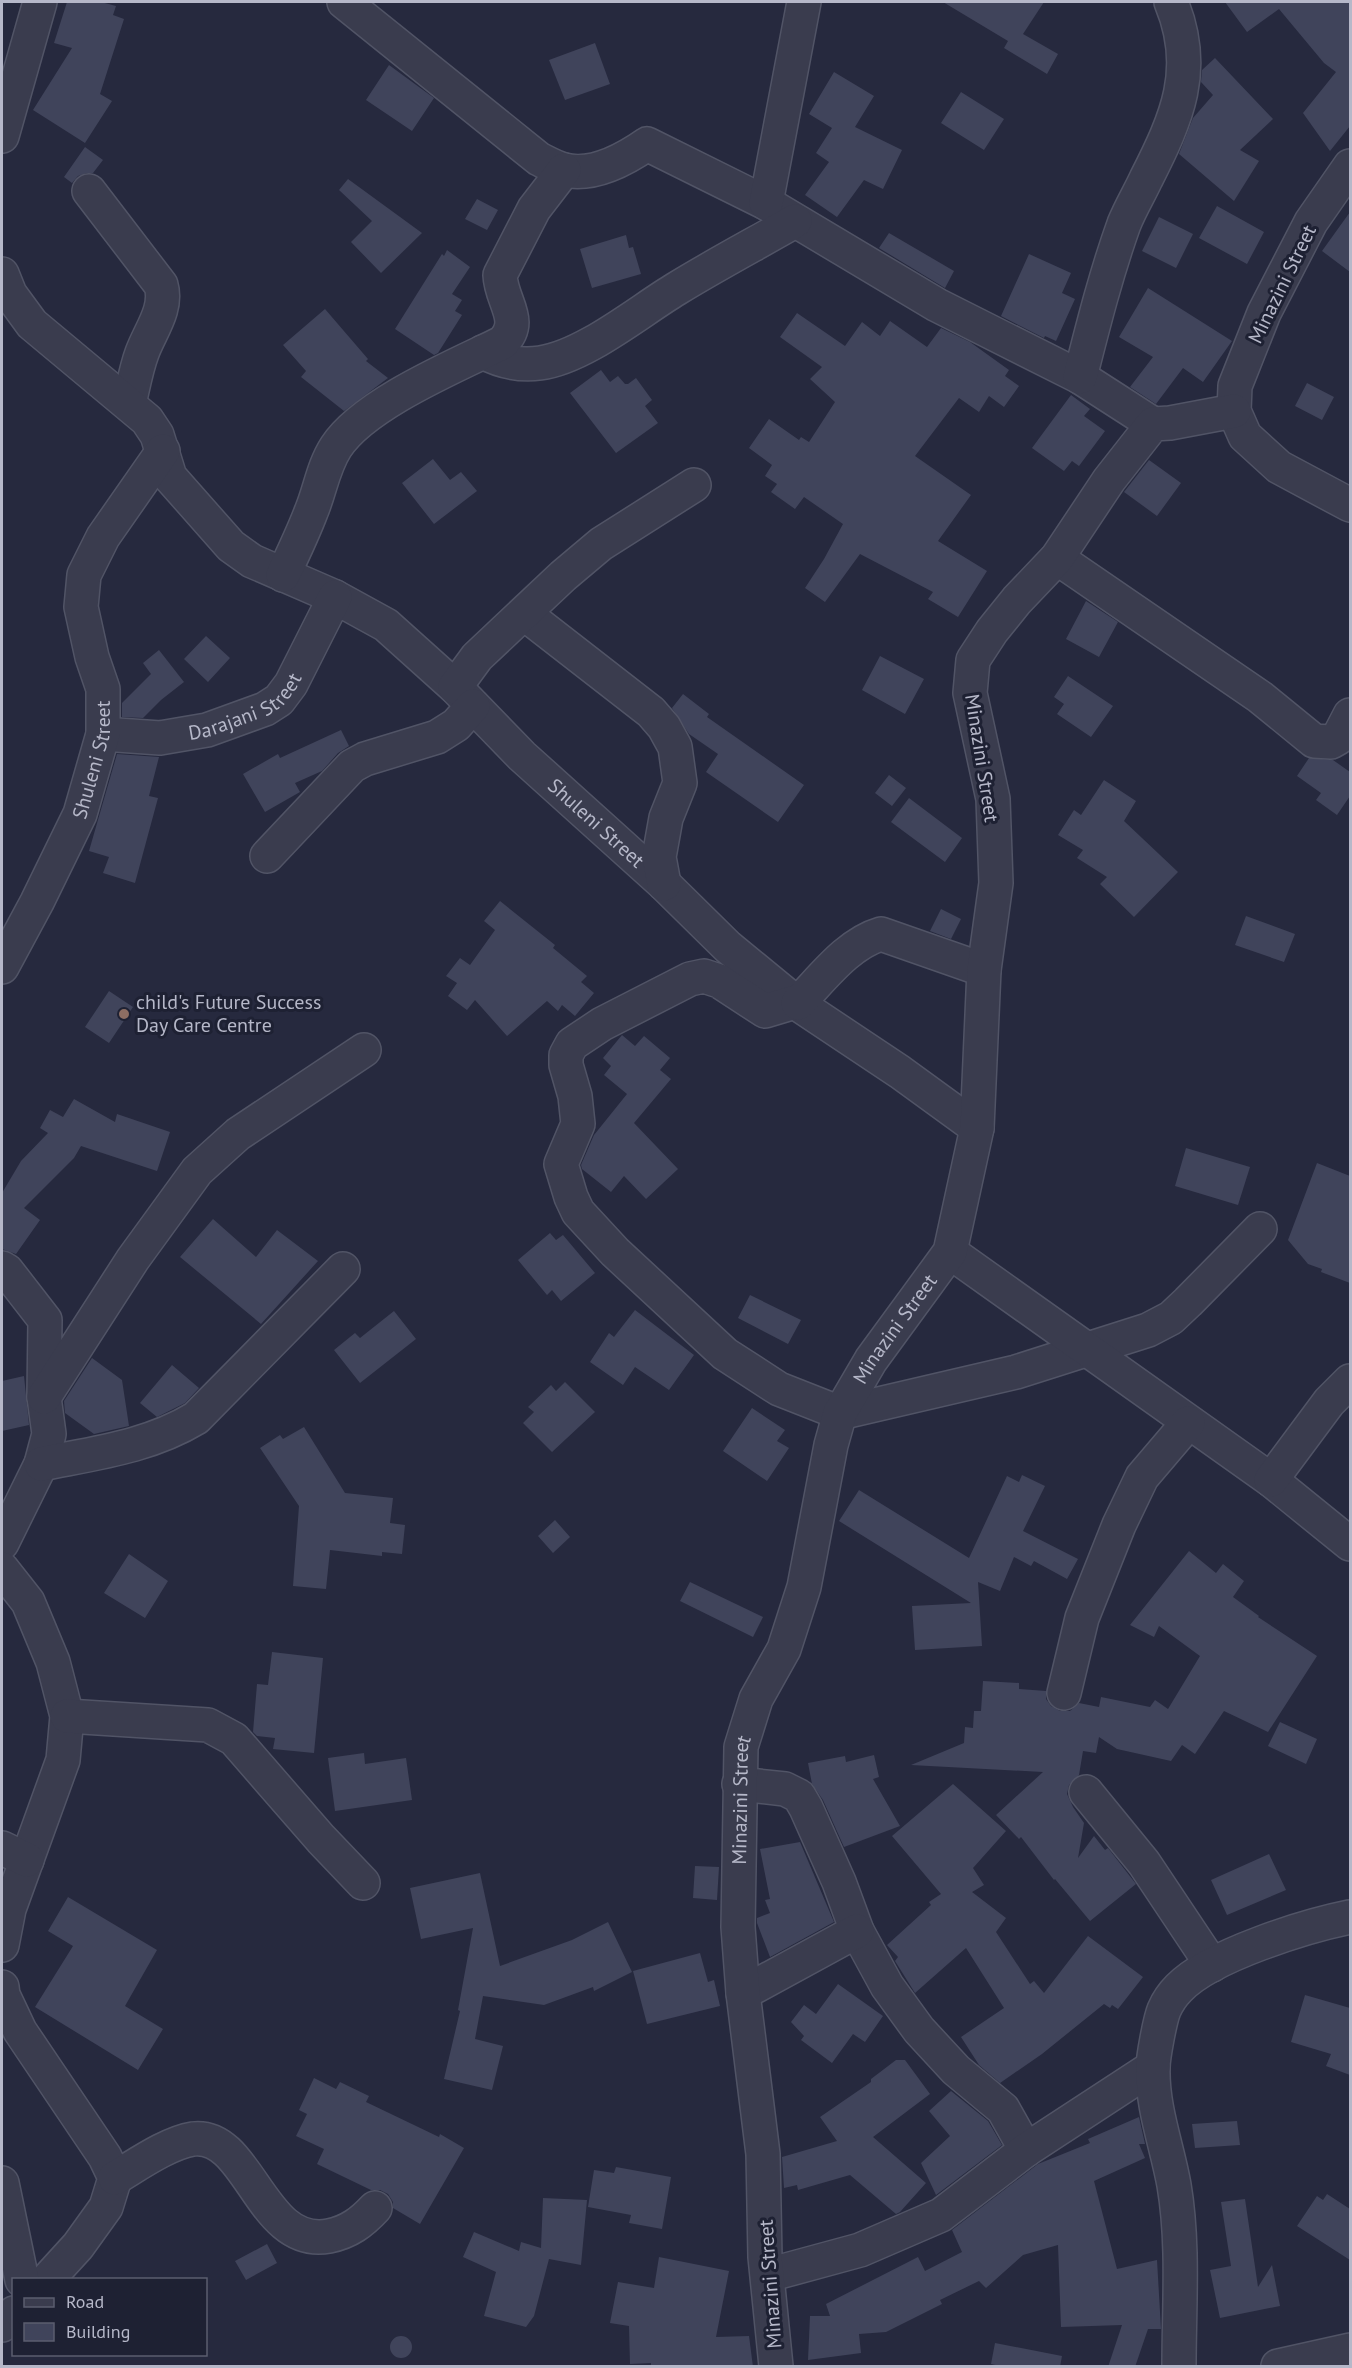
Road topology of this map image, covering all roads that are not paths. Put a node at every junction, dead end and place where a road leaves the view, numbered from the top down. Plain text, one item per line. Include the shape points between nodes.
1 (40, 2) edge
2 (344, 2) edge
3 (804, 2) edge
4 (1171, 2) edge
5 (2, 136) edge
6 (1350, 166) edge
7 (564, 170) junction
8 (89, 191) dead end
9 (766, 203) junction
10 (795, 221) junction
11 (2, 274) edge
12 (483, 352) junction
13 (1080, 377) junction
14 (129, 404) junction
15 (1234, 411) junction
16 (1153, 424) junction
17 (163, 451) junction
18 (694, 485) dead end
19 (1350, 506) edge
20 (1057, 558) junction
21 (283, 575) junction
22 (335, 597) junction
23 (525, 614) junction
24 (464, 697) junction
25 (1350, 715) edge
26 (103, 734) junction
27 (267, 856) dead end
28 (664, 884) junction
29 (2, 967) edge
30 (984, 969) junction
31 (796, 1003) junction
32 (364, 1050) dead end
33 (977, 1128) junction
34 (1260, 1228) dead end
35 (950, 1252) junction
36 (2, 1268) edge
37 (344, 1269) dead end
38 (1087, 1350) junction
39 (1350, 1381) edge
40 (44, 1397) junction
41 (840, 1413) junction
42 (1188, 1423) junction
43 (40, 1464) junction
44 (1271, 1480) junction
45 (2, 1543) edge
46 (1350, 1544) edge
47 (2, 1569) edge
48 (1064, 1692) dead end
49 (67, 1716) junction
50 (739, 1784) junction
51 (1086, 1792) dead end
52 (14, 1854) edge
53 (363, 1883) dead end
54 (1350, 1917) edge
55 (857, 1931) junction
56 (2, 1945) edge
57 (1212, 1965) junction
58 (743, 1993) junction
59 (2, 1994) edge
60 (1153, 2067) junction
61 (1026, 2150) junction
62 (115, 2178) junction
63 (2, 2183) edge
64 (375, 2208) dead end
65 (768, 2275) junction
66 (22, 2278) edge
67 (49, 2278) edge
68 (1350, 2350) edge
69 (776, 2367) edge
70 (1179, 2367) edge
71 (1278, 2367) edge

1 - 5 street
2 - 7 street via 539,159
3 - 9 street
4 - 13 street via 1179,21 1185,61 1180,101 1108,270
6 - 15 street, Minazini Street via 1311,222 1264,313 1235,386
7 - 9 street via 588,172 630,156 647,144
7 - 12 street via 534,209 500,275 500,286 514,324 510,335
8 - 14 street via 161,285 164,295 141,354
9 - 10 street
10 - 12 street via 568,356 518,365
10 - 13 street via 937,304
11 - 14 street, Shuleni Street via 10,294 32,324
12 - 21 street via 396,398 347,432 327,465 312,511
13 - 16 street
14 - 17 street, Shuleni Street via 147,420
15 - 16 street
15 - 19 street via 1245,436 1279,467
16 - 20 street, Minazini Street via 1109,480
17 - 21 street, Shuleni Street via 170,477 231,546
17 - 26 street, Shuleni Street via 103,537 84,575 81,607 103,689
18 - 23 street via 601,544
20 - 25 street via 1260,696 1314,741 1331,742 1338,738
20 - 30 street, Minazini Street via 1017,600 973,660 970,693 993,799 996,883
21 - 22 street, Shuleni Street
22 - 24 street, Shuleni Street via 386,625
22 - 26 street, Darajani Street via 291,684 265,710 207,730 160,738
23 - 24 street via 477,657
23 - 28 street via 651,712 675,747 680,783 666,818 658,857
24 - 27 street via 456,725 437,737 352,766
24 - 28 street, Shuleni Street via 522,756
26 - 29 street, Shuleni Street via 80,814
28 - 31 street, Shuleni Street via 728,947
30 - 31 street via 881,934 867,938 849,952
30 - 33 street, Minazini Street
31 - 33 street, Shuleni Street
31 - 41 street via 765,1011 719,981 704,976 690,979 602,1024 572,1044 566,1065 578,1124 561,1164 578,1212 615,1252 725,1354 778,1389
32 - 40 street via 238,1134 197,1171 133,1259
33 - 35 street, Minazini Street
34 - 38 street via 1171,1318 1148,1330
35 - 38 street
35 - 41 street, Minazini Street via 871,1360
36 - 40 street via 45,1320
37 - 43 street via 196,1418 144,1443
38 - 41 street via 1016,1372
38 - 42 street
39 - 44 street via 1329,1402
40 - 43 street via 49,1434
41 - 50 street, Minazini Street via 804,1587 784,1649 756,1699 741,1747
42 - 44 street
42 - 48 street via 1142,1477 1119,1526 1082,1618
43 - 45 street
44 - 46 street
47 - 49 street via 28,1602 53,1662
49 - 52 street via 63,1760
49 - 53 street via 208,1725 234,1738
50 - 55 street via 785,1789 799,1796
50 - 58 street, Minazini Street via 738,1927
51 - 57 street via 1144,1863
52 - 56 street
54 - 57 street via 1278,1937
55 - 58 street
55 - 61 street via 887,1986 919,2030 956,2070 1003,2109
57 - 60 street via 1180,1988 1164,2010
58 - 65 street, Minazini Street via 763,2154
59 - 62 street via 20,2031
60 - 61 street
60 - 70 street via 1178,2229
61 - 65 street via 941,2215 860,2250
62 - 64 street via 175,2145 194,2139 223,2149 290,2230 318,2238 342,2233
62 - 67 street via 106,2207
63 - 66 street
65 - 69 street, Minazini Street
68 - 71 street

